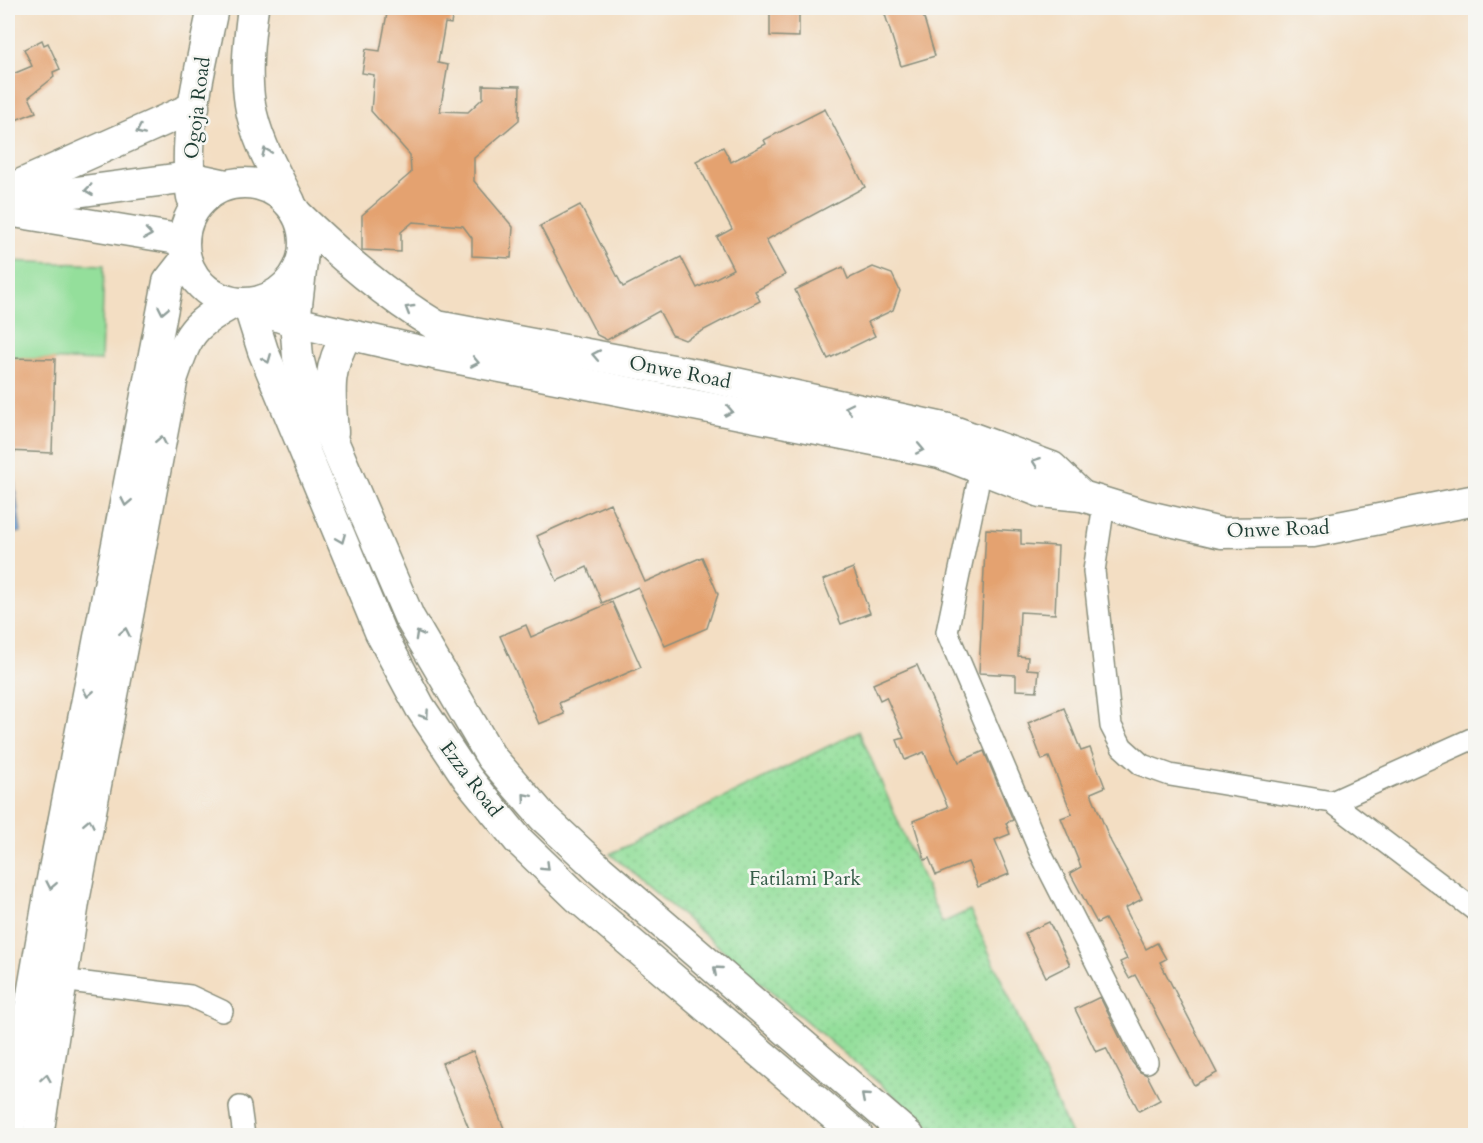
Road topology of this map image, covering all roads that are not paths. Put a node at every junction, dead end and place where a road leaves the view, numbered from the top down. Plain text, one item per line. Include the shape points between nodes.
1 (213, 8) edge
2 (253, 8) edge
3 (194, 107) junction
4 (189, 177) junction
5 (226, 185) junction
6 (8, 190) edge
7 (8, 201) edge
8 (195, 209) junction
9 (295, 210) junction
10 (8, 211) edge
11 (185, 249) junction
12 (302, 262) junction
13 (248, 303) junction
14 (295, 322) junction
15 (347, 335) junction
16 (694, 374) junction
17 (687, 403) junction
18 (333, 441) junction
19 (981, 469) junction
20 (1093, 500) junction
21 (1476, 500) edge
22 (1476, 737) edge
23 (1332, 802) junction
24 (600, 870) junction
25 (577, 897) junction
26 (1476, 911) edge
27 (61, 980) junction
28 (222, 1011) dead end
29 (1147, 1062) dead end
30 (240, 1107) dead end
31 (8, 1136) edge
32 (38, 1136) edge
33 (244, 1136) edge
34 (858, 1136) edge
35 (909, 1136) edge

1 - 3 main road, Ogoja Road
9 -> 2 main road via 265,150 250,105 249,37
3 - 4 main road, Ogoja Road
3 -> 6 main road
4 - 5 main road
4 -> 7 main road
4 - 8 main road, Ogoja Road
5 - 8 main road via 209,194
5 - 9 main road via 255,183 269,188
8 - 11 main road via 187,224
9 - 12 main road via 305,243
16 -> 9 main road, Onwe Road via 437,326 402,305 351,265
10 -> 11 main road
11 - 13 main road via 193,274 204,287 218,297
11 -> 31 main road via 168,282 49,895
12 - 13 main road via 278,294
12 - 14 main road, Ezza Road
13 - 14 main road, Onwe Road
13 -> 25 main road, Ezza Road via 263,351 380,632 420,707 468,779 518,840
27 -> 13 main road via 173,377 184,345 202,320
14 - 15 main road, Onwe Road
14 - 18 main road, Ezza Road via 307,393
15 -> 17 main road, Onwe Road
15 - 18 main road via 329,380
16 - 17 main road
20 -> 16 main road, Onwe Road via 1052,467 948,429
17 -> 19 main road, Onwe Road via 940,453
24 -> 18 main road, Ezza Road via 543,817 491,757 409,617
19 - 20 main road, Onwe Road via 1041,492
19 - 29 street via 947,632 1041,854
20 - 21 main road, Onwe Road via 1221,533 1266,534 1313,532
20 - 23 street via 1094,571 1112,726 1122,747 1142,765 1170,775
22 - 23 street
23 - 26 street
24 - 25 main road
35 -> 24 main road, Ezza Road
25 - 34 main road, Ezza Road
27 - 28 street via 190,996
32 -> 27 main road
30 - 33 street

